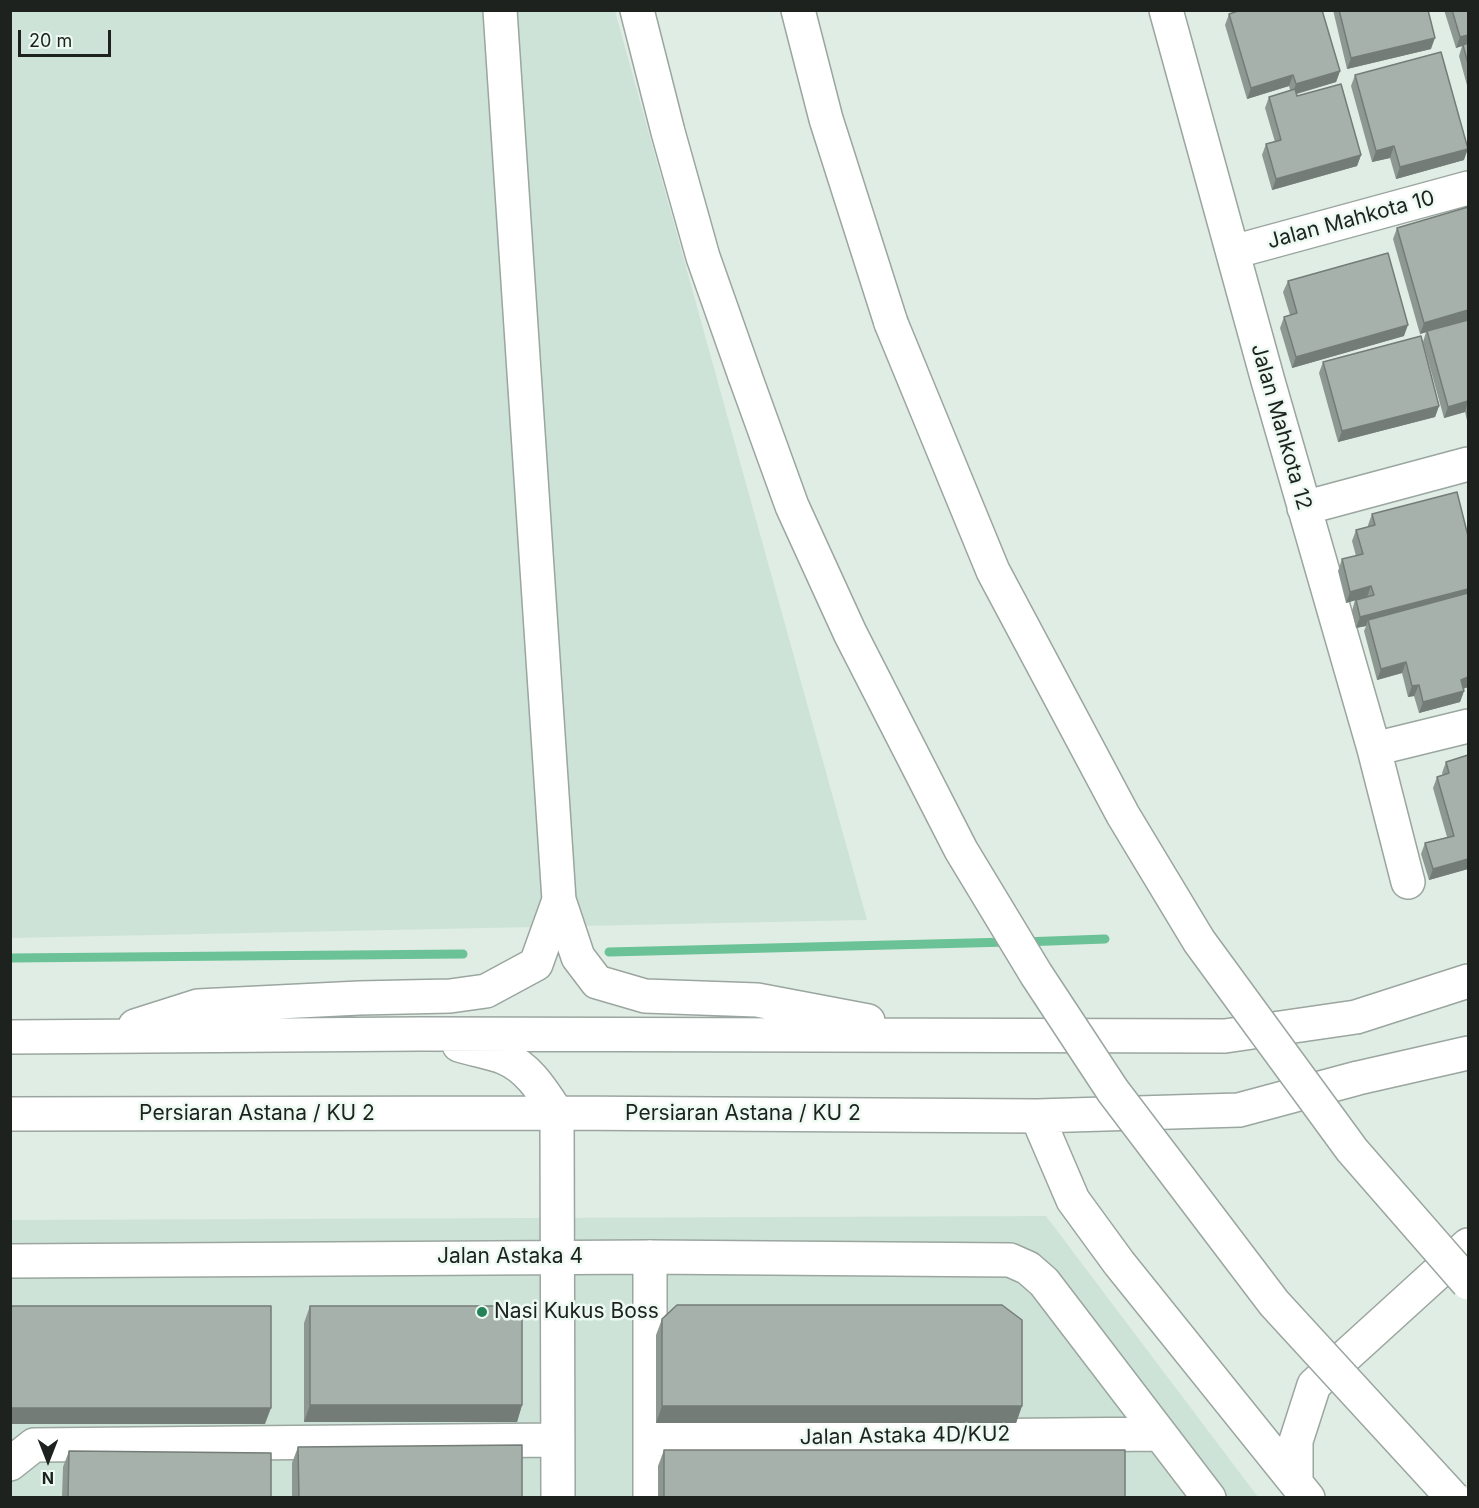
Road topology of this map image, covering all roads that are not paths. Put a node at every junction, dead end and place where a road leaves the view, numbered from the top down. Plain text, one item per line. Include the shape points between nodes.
1 (500, 10) edge
2 (637, 10) edge
3 (798, 10) edge
4 (1166, 10) edge
5 (1468, 188) edge
6 (1233, 252) junction
7 (1468, 464) edge
8 (1304, 508) junction
9 (1468, 726) edge
10 (1374, 749) junction
11 (1408, 882) dead end
12 (559, 900) junction
13 (1468, 981) edge
14 (420, 1034) junction
15 (943, 1035) junction
16 (105, 1036) junction
17 (10, 1037) edge
18 (1468, 1053) edge
19 (557, 1113) junction
20 (10, 1114) edge
21 (1037, 1116) junction
22 (1468, 1245) edge
23 (558, 1257) junction
24 (650, 1257) junction
25 (10, 1261) edge
26 (1468, 1283) edge
27 (1160, 1434) junction
28 (650, 1439) junction
29 (558, 1440) junction
30 (10, 1464) edge
31 (1302, 1490) edge
32 (558, 1497) edge
33 (650, 1497) edge
34 (1209, 1497) edge
35 (1453, 1497) edge

1 - 12 main road
2 - 35 main road, bridge via 703,257 792,506 850,633 961,850 1113,1091 1274,1303
3 - 26 main road, bridge via 826,119 891,323 993,571 1128,825 1199,941 1352,1150
4 - 6 main road, Jalan Mahkota 12
5 - 6 main road, Jalan Mahkota 10
6 - 8 main road, Jalan Mahkota 12
7 - 8 main road
8 - 10 main road, Jalan Mahkota 12
9 - 10 main road
10 - 11 main road, Jalan Mahkota 12
12 - 15 main road via 578,957 597,982 645,996 757,999
12 - 16 main road via 536,964 486,991 450,996 198,1006
13 - 15 main road via 1356,1017 1225,1036
14 - 15 main road
14 - 16 main road
14 - 19 main road via 506,1059 522,1068
16 - 17 main road
18 - 21 main road, Persiaran Astana / KU 2 via 1239,1110
19 - 20 main road, Persiaran Astana / KU 2
19 - 21 main road, Persiaran Astana / KU 2
19 - 23 main road
21 - 31 main road via 1073,1200
22 - 31 main road via 1314,1385 1296,1441
23 - 24 main road, Jalan Astaka 4
23 - 25 main road, Jalan Astaka 4
23 - 29 main road
24 - 27 main road, Jalan Astaka 4 via 1010,1260 1028,1268 1044,1282
24 - 28 main road
27 - 28 main road, Jalan Astaka 4D/KU2
27 - 34 main road
28 - 33 main road
29 - 30 main road via 34,1445
29 - 32 main road

